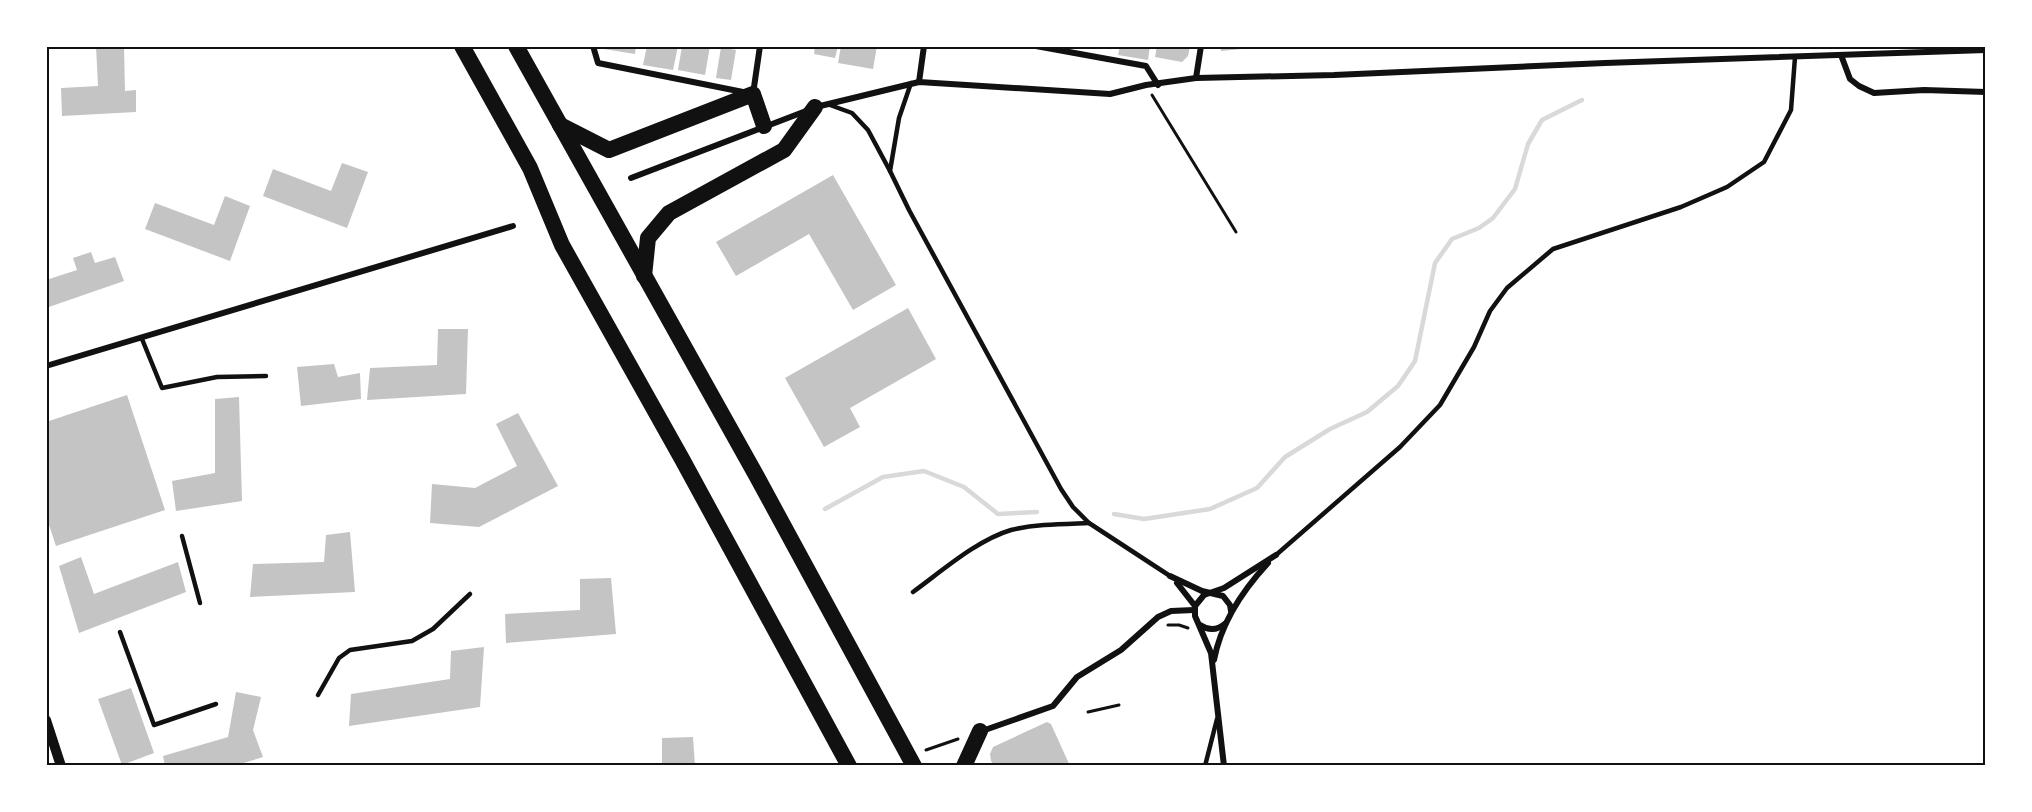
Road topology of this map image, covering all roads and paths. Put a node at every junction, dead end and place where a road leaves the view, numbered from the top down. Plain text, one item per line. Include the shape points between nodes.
1 (462, 46) edge
2 (516, 46) edge
3 (593, 46) edge
4 (760, 46) edge
5 (924, 46) edge
6 (1036, 46) edge
7 (1201, 46) edge
8 (1986, 50) edge
9 (1841, 55) junction
10 (1795, 57) junction
11 (1196, 78) junction
12 (919, 82) junction
13 (911, 83) junction
14 (1146, 85) junction
15 (1158, 85) junction
16 (1986, 92) edge
17 (753, 94) junction
18 (822, 106) junction
19 (560, 124) junction
20 (764, 126) junction
21 (890, 171) junction
22 (631, 178) dead end
23 (513, 226) dead end
24 (1236, 232) dead end
25 (644, 276) junction
26 (141, 339) junction
27 (46, 366) edge
28 (266, 376) dead end
29 (1089, 523) junction
30 (182, 536) dead end
31 (1276, 555) junction
32 (1170, 576) junction
33 (913, 592) dead end
34 (1212, 593) junction
35 (470, 594) dead end
36 (200, 603) dead end
37 (1195, 608) junction
38 (1231, 611) junction
39 (1227, 623) junction
40 (1200, 625) junction
41 (1159, 626) dead end
42 (1192, 630) dead end
43 (120, 632) dead end
44 (1213, 667) junction
45 (318, 695) dead end
46 (216, 704) dead end
47 (1119, 705) dead end
48 (1088, 712) dead end
49 (1218, 717) junction
50 (46, 720) edge
51 (980, 731) junction
52 (926, 750) dead end
53 (61, 765) edge
54 (849, 765) edge
55 (914, 765) edge
56 (964, 765) edge
57 (1205, 765) edge
58 (1224, 765) edge

1 - 54 highway via 530,168 562,245
2 - 19 highway
3 - 17 street via 598,63
4 - 17 street
5 - 12 street
6 - 15 street via 1146,66
7 - 11 street
8 - 9 street
9 - 10 street
9 - 16 street via 1850,79 1874,93
10 - 11 street
10 - 31 lane via 1791,110 1764,162 1727,187 1681,207 1553,249 1507,288 1490,311 1440,405 1400,447
11 - 15 street
12 - 13 street
12 - 14 street via 1110,94
13 - 18 street
13 - 21 lane via 899,118
14 - 15 street
14 - 24 path
17 - 19 highway via 609,150
17 - 20 highway
18 - 20 street
18 - 21 lane via 852,113 868,130
18 - 25 highway via 784,150 669,213 648,238
19 - 25 highway
20 - 22 street
21 - 29 lane via 1061,489
23 - 26 street
25 - 55 highway
26 - 27 street
26 - 28 lane via 162,388 217,377
29 - 32 lane
29 - 33 lane via 1010,531 980,544
30 - 36 lane
31 - 34 street
31 - 38 street
32 - 34 street
32 - 37 street
34 - 37 street via 1200,597
34 - 38 street via 1223,596
35 - 45 lane via 433,628 412,641 350,650 339,658
37 - 40 street
37 - 51 street via 1158,617 1121,650 1077,677 1053,706
38 - 39 street
39 - 40 street via 1216,629
39 - 44 street
40 - 44 street
41 - 42 path via 1179,625
43 - 46 lane via 154,725
44 - 49 street
47 - 48 path
49 - 57 lane
49 - 58 street
50 - 53 street
51 - 52 path
51 - 56 highway

